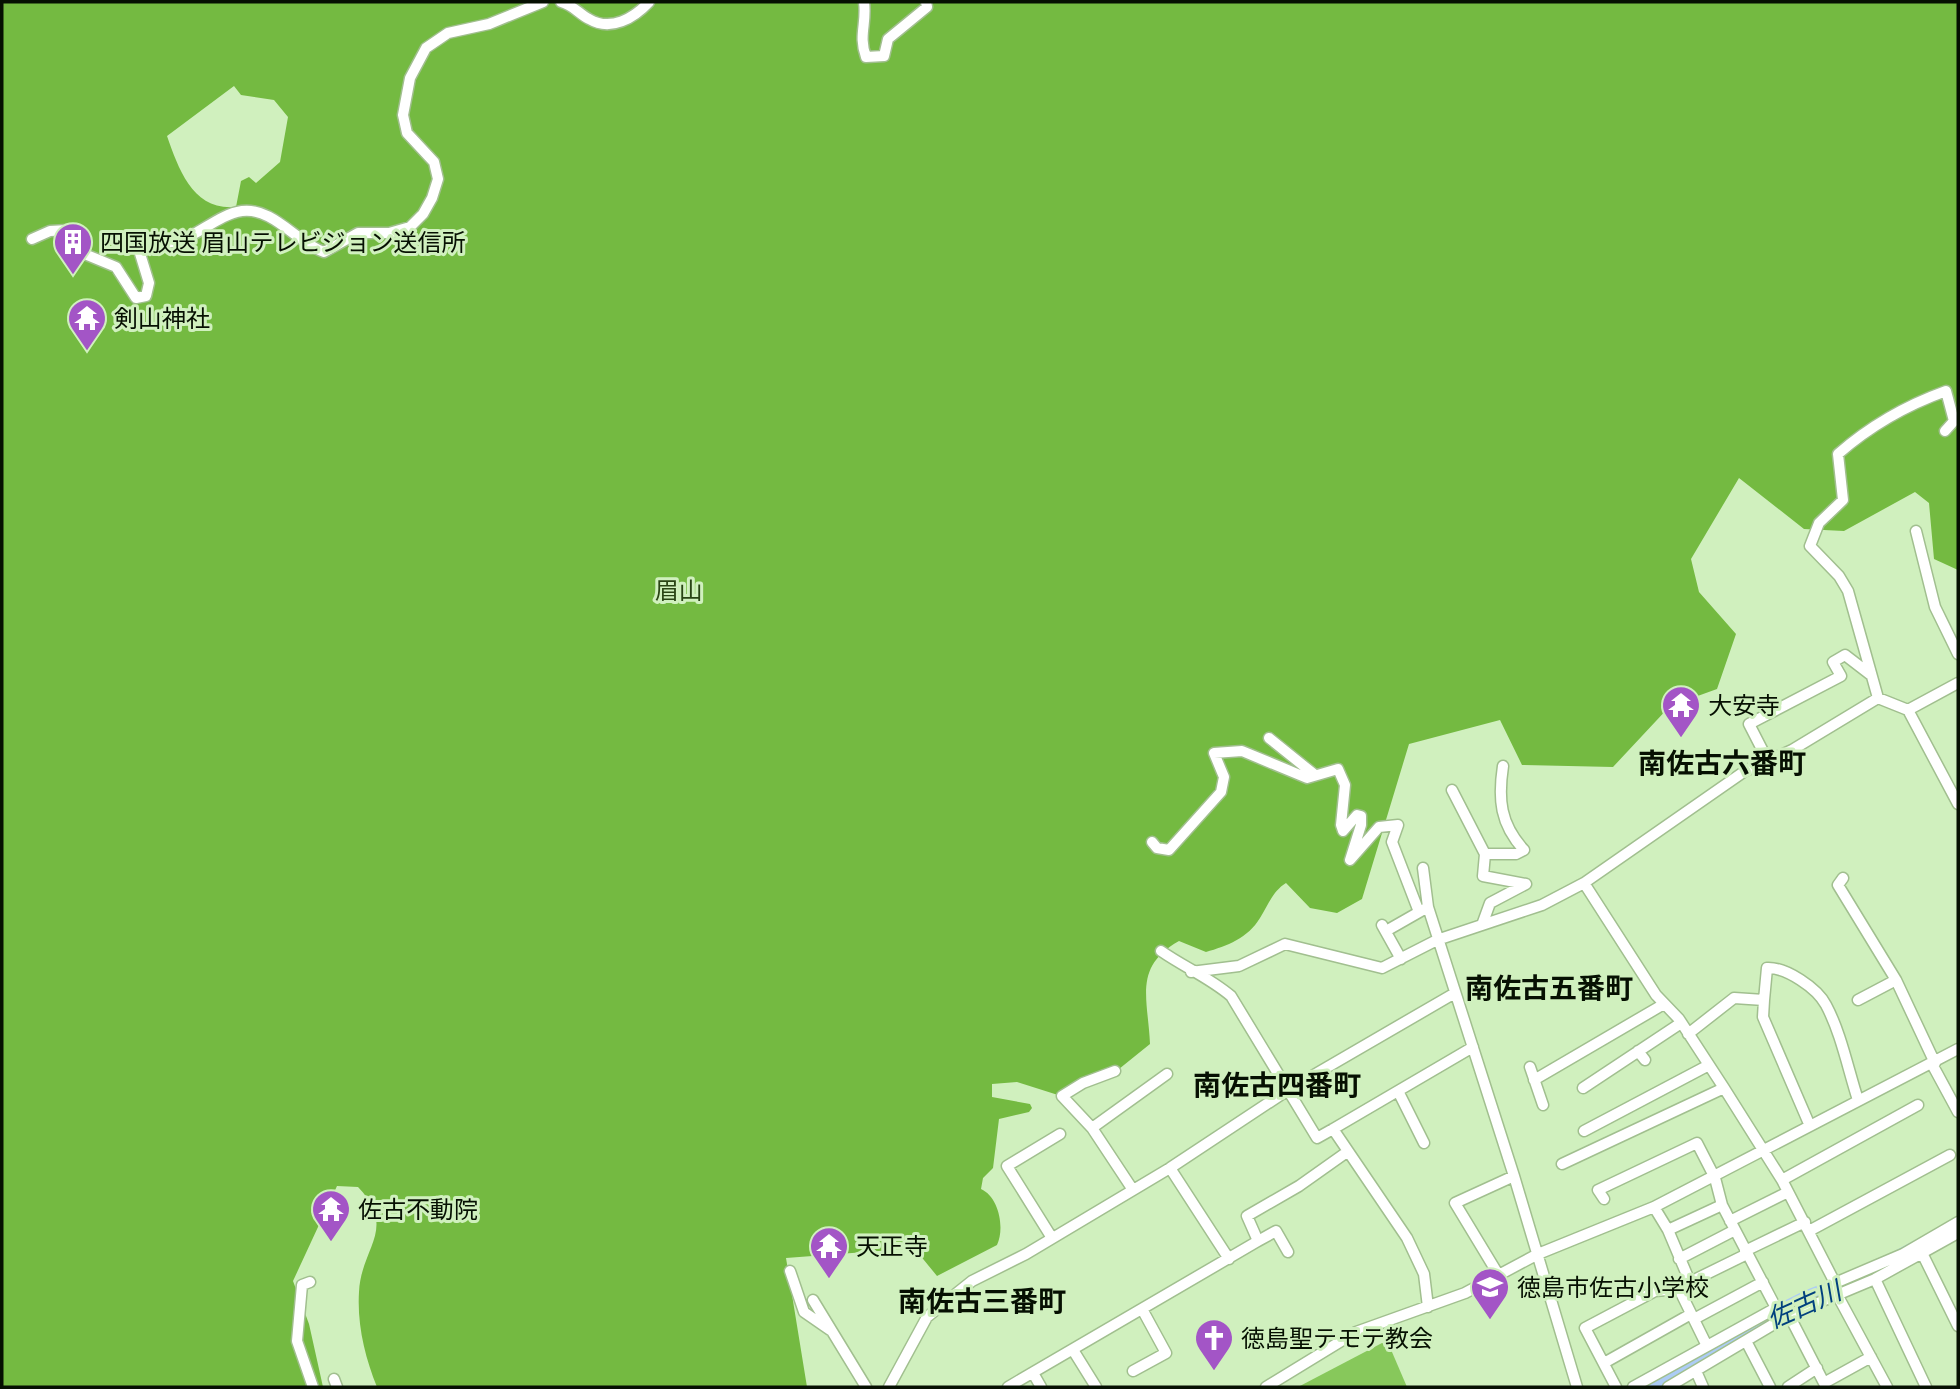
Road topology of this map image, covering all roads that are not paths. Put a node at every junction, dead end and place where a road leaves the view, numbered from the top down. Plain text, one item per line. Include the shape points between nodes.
1 (543, 2) edge
2 (561, 2) edge
3 (649, 2) edge
4 (864, 2) edge
5 (926, 2) edge
6 (32, 239) dead end
7 (1945, 431) dead end
8 (1916, 531) dead end
9 (1958, 654) edge
10 (1871, 676) junction
11 (1957, 688) edge
12 (1878, 698) junction
13 (1908, 710) junction
14 (1269, 738) dead end
15 (1768, 761) junction
16 (1503, 766) dead end
17 (1315, 775) junction
18 (1452, 790) dead end
19 (1958, 804) edge
20 (1152, 842) dead end
21 (1485, 853) junction
22 (1423, 868) dead end
23 (1843, 878) dead end
24 (1584, 883) junction
25 (1424, 909) junction
26 (1482, 925) junction
27 (1437, 940) junction
28 (1161, 951) dead end
29 (1401, 958) junction
30 (1191, 972) junction
31 (1896, 980) junction
32 (1455, 993) junction
33 (1764, 1000) junction
34 (1858, 1000) dead end
35 (1664, 1004) junction
36 (1681, 1023) junction
37 (1688, 1034) junction
38 (1473, 1047) junction
39 (1958, 1049) edge
40 (1933, 1064) junction
41 (1709, 1065) junction
42 (1530, 1067) dead end
43 (1115, 1071) dead end
44 (1167, 1074) dead end
45 (1534, 1080) junction
46 (1583, 1088) dead end
47 (1724, 1088) junction
48 (1288, 1090) junction
49 (1398, 1091) junction
50 (1857, 1100) junction
51 (1543, 1105) dead end
52 (1918, 1105) dead end
53 (1958, 1112) edge
54 (1810, 1126) junction
55 (1091, 1128) junction
56 (1333, 1129) junction
57 (1584, 1131) dead end
58 (1060, 1134) dead end
59 (1424, 1143) dead end
60 (1347, 1152) junction
61 (1764, 1152) junction
62 (1950, 1155) dead end
63 (1562, 1164) dead end
64 (1170, 1168) junction
65 (1514, 1176) junction
66 (1715, 1178) junction
67 (1782, 1180) junction
68 (1133, 1190) junction
69 (1788, 1192) junction
70 (1604, 1199) dead end
71 (1722, 1205) junction
72 (1654, 1207) junction
73 (1958, 1222) edge
74 (1732, 1226) junction
75 (1807, 1226) junction
76 (1668, 1230) junction
77 (1958, 1233) edge
78 (1052, 1238) junction
79 (1258, 1241) junction
80 (1288, 1252) dead end
81 (1746, 1253) junction
82 (1922, 1253) junction
83 (1538, 1254) junction
84 (1229, 1259) junction
85 (1679, 1259) junction
86 (790, 1271) dead end
87 (1498, 1274) junction
88 (1875, 1279) junction
89 (310, 1282) dead end
90 (1690, 1282) junction
91 (1763, 1282) junction
92 (1836, 1288) junction
93 (1679, 1289) junction
94 (813, 1300) dead end
95 (1428, 1307) junction
96 (1142, 1309) junction
97 (1789, 1315) junction
98 (1693, 1316) junction
99 (1958, 1326) edge
100 (830, 1330) junction
101 (1745, 1341) junction
102 (1707, 1346) junction
103 (1073, 1350) junction
104 (1871, 1357) junction
105 (1604, 1363) junction
106 (1817, 1368) junction
107 (1140, 1371) dead end
108 (1696, 1371) junction
109 (1033, 1373) junction
110 (313, 1387) edge
111 (866, 1387) edge
112 (889, 1387) edge
113 (1008, 1387) edge
114 (1041, 1387) edge
115 (1096, 1387) edge
116 (1266, 1387) edge
117 (1577, 1387) edge
118 (1616, 1387) edge
119 (1633, 1387) edge
120 (1668, 1387) edge
121 (1703, 1387) edge
122 (1770, 1387) edge
123 (1788, 1387) edge
124 (1887, 1387) edge
125 (1926, 1387) edge

1 - 6 street via 489,24 441,36 422,53 408,85 403,115 407,133 434,162 438,179 426,209 410,227 389,233 358,233 324,252 265,216 242,211 194,236 161,245 148,239 138,247 149,283 146,296 136,298 116,267 82,253 68,230
2 - 3 street via 588,19 611,24 624,21
4 - 5 street via 860,40 866,57 884,56 888,39 926,7
7 - 10 street via 1954,421 1946,391 1911,404 1838,454 1843,500 1819,523 1811,546 1848,592
8 - 9 street via 1935,607
10 - 12 street
10 - 15 street via 1845,655 1833,662 1841,676 1749,724
11 - 13 street
12 - 13 street
12 - 15 street
13 - 19 street
14 - 17 street
15 - 24 street via 1745,771
16 - 21 street via 1499,794 1510,835 1524,850
17 - 20 street via 1307,778 1242,751 1214,753 1224,777 1221,792 1169,850
17 - 25 street via 1338,769 1345,785 1343,831 1361,816 1350,860 1379,827 1398,825 1392,842
18 - 21 street
21 - 26 street via 1483,876 1526,884 1490,903
22 - 25 street
23 - 31 street via 1838,885
24 - 26 street via 1542,905
24 - 35 street
25 - 27 street
25 - 29 street via 1384,928
26 - 27 street
27 - 29 street
27 - 32 street
28 - 30 street
29 - 30 street via 1382,968 1284,944 1239,966
30 - 48 street via 1210,978 1231,996
31 - 34 street
31 - 40 street
32 - 38 street
32 - 48 street
33 - 37 street via 1734,998
33 - 50 street via 1768,968 1778,967 1825,1003
33 - 54 street via 1763,1017
35 - 36 street
35 - 45 street
36 - 37 street
36 - 46 street via 1641,1056
37 - 41 street
38 - 49 street
38 - 65 street
39 - 40 street
40 - 50 street
40 - 53 street
41 - 47 street
41 - 57 street
42 - 45 street
43 - 55 street via 1062,1096
44 - 55 street
45 - 51 street
47 - 61 street
47 - 63 street
48 - 56 street via 1317,1138
48 - 64 street
49 - 56 street
49 - 59 street
50 - 54 street
52 - 67 street
54 - 61 street
55 - 68 street
56 - 60 street
58 - 78 street via 1007,1166
60 - 79 street via 1247,1216
60 - 95 street via 1407,1238 1424,1274
61 - 66 street
61 - 67 street
62 - 75 street
64 - 68 street
64 - 84 street
65 - 83 street
65 - 87 street via 1455,1203
66 - 70 street via 1697,1143 1598,1189
66 - 71 street
66 - 72 street
67 - 69 street
68 - 78 street
69 - 74 street
69 - 75 street
71 - 74 street
71 - 76 street
72 - 76 street
72 - 83 street
73 - 92 street
74 - 81 street
74 - 85 street
75 - 81 street
75 - 92 street
76 - 85 street
77 - 82 street
78 - 112 street via 972,1281 927,1317
79 - 80 street via 1276,1231
79 - 84 street
81 - 90 street
81 - 91 street
82 - 88 street
82 - 99 street
83 - 87 street
83 - 117 street
84 - 96 street
85 - 90 street
86 - 100 street via 804,1312
87 - 95 street
88 - 92 street
88 - 125 street
89 - 110 street via 302,1285 297,1340
90 - 93 street
91 - 98 street
91 - 102 street via 1776,1308
92 - 97 street
92 - 104 street
93 - 98 street
93 - 105 street via 1655,1291 1585,1328
94 - 100 street
95 - 116 street via 1356,1332
96 - 103 street
96 - 107 street via 1166,1353
97 - 101 street
97 - 106 street
98 - 102 street
98 - 105 street
100 - 111 street
101 - 108 street
101 - 122 street
102 - 119 street
103 - 109 street
103 - 115 street
104 - 106 street via 1824,1383
104 - 124 street
105 - 118 street
106 - 123 street
108 - 120 street
108 - 121 street
109 - 113 street
109 - 114 street

